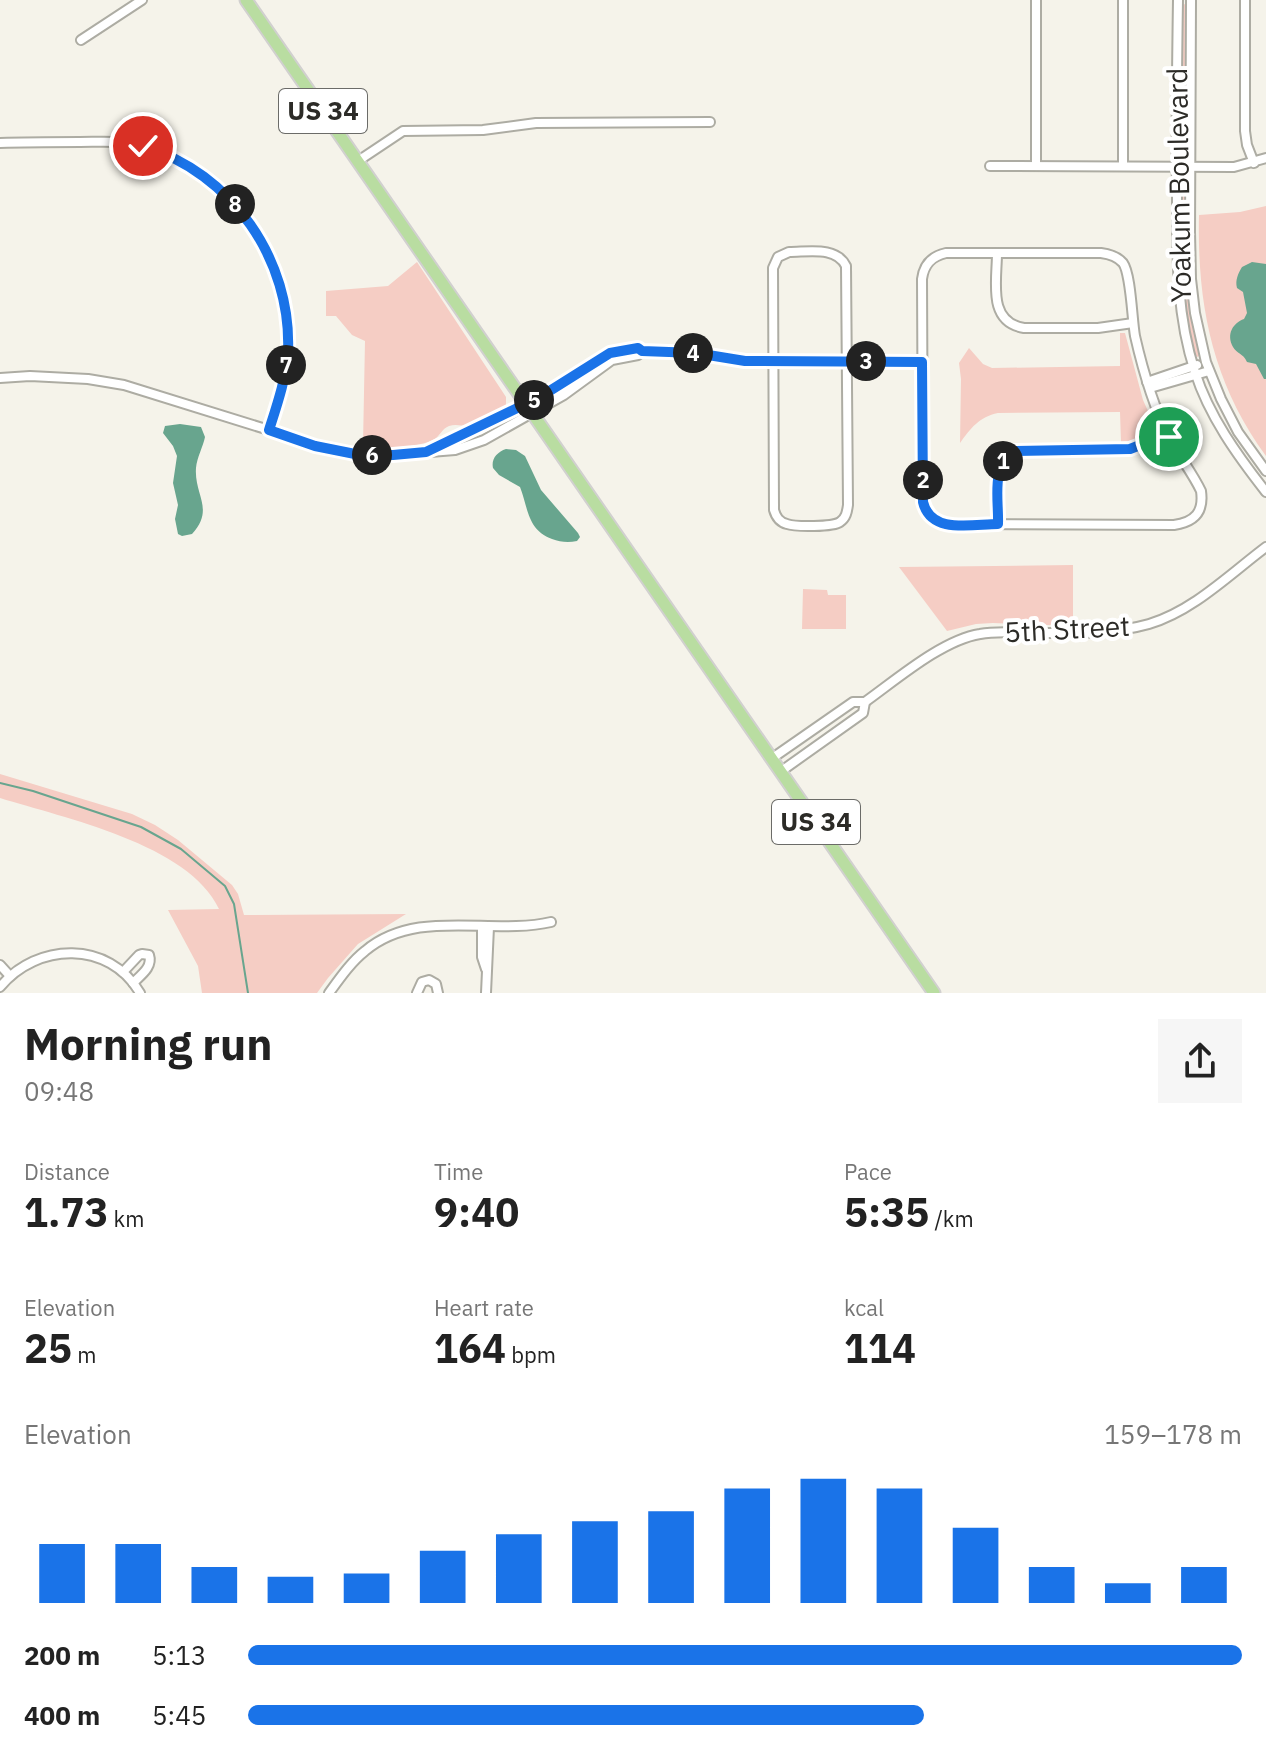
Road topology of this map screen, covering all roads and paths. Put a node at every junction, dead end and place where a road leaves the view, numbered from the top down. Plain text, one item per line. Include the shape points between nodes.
1 (142, 0) edge
2 (246, 0) edge
3 (1036, 0) edge
4 (1123, 0) edge
5 (1178, 0) edge
6 (1191, 0) edge
7 (1245, 0) edge
8 (81, 40) dead end
9 (710, 122) dead end
10 (0, 143) edge
11 (1266, 158) edge
12 (358, 161) junction
13 (1254, 163) junction
14 (990, 166) dead end
15 (1036, 166) junction
16 (1123, 166) junction
17 (1177, 166) junction
18 (1191, 166) junction
19 (997, 253) junction
20 (1133, 323) junction
21 (773, 361) junction
22 (847, 361) junction
23 (922, 362) junction
24 (1207, 367) junction
25 (1194, 371) junction
26 (0, 378) edge
27 (1148, 385) junction
28 (530, 409) junction
29 (269, 430) junction
30 (1168, 434) junction
31 (1266, 471) edge
32 (1266, 492) edge
33 (998, 524) junction
34 (1266, 547) edge
35 (865, 702) junction
36 (771, 759) junction
37 (780, 772) junction
38 (551, 922) dead end
39 (486, 927) junction
40 (0, 965) edge
41 (123, 972) junction
42 (10, 976) junction
43 (133, 983) junction
44 (0, 987) edge
45 (140, 993) edge
46 (329, 993) edge
47 (417, 993) edge
48 (438, 993) edge
49 (486, 993) edge
50 (934, 993) edge

1 - 8 street
2 - 12 main road, US 34
3 - 15 street
4 - 16 street
5 - 17 street, Yoakum Boulevard
6 - 18 street, Yoakum Boulevard
7 - 13 street via 1245,131
9 - 12 street via 536,123 403,131
10 - 29 street via 146,146 195,169 232,201 267,253 286,307 288,355
11 - 13 street
12 - 28 main road, US 34
13 - 18 street
14 - 15 street
15 - 16 street
16 - 17 street
17 - 18 street
17 - 25 street, Yoakum Boulevard via 1179,299
18 - 24 street, Yoakum Boulevard via 1191,279
19 - 20 street via 1112,255 1127,272
19 - 20 street via 998,305 1013,326 1098,328
19 - 23 street via 946,253 926,265
20 - 27 street
21 - 22 street
21 - 22 street via 773,268 778,257 789,252 831,252 845,262
21 - 22 street via 774,510 786,524 810,525 837,524 848,510
21 - 28 street via 642,351 611,356 564,395
22 - 23 street
23 - 33 street via 926,512 942,524
24 - 25 street
24 - 31 street, Yoakum Boulevard via 1238,432
25 - 27 street
25 - 32 street, Yoakum Boulevard via 1229,441
26 - 29 street via 89,379 124,385
27 - 30 street
28 - 29 street via 469,446 393,455 315,446
28 - 36 main road, US 34
30 - 33 street via 1130,449 1010,453 999,470
30 - 33 street via 1201,491 1200,510 1188,522
34 - 35 street, 5th Street via 1191,603 1152,623 1084,633 979,634 936,653
35 - 36 street, 5th Street via 853,702
35 - 37 street, 5th Street via 863,713
36 - 37 main road, US 34
37 - 50 main road, US 34
38 - 39 street
39 - 46 street via 419,927 384,938 358,958
39 - 49 street
40 - 42 street
41 - 42 street via 94,957 64,953 37,959
41 - 43 street
41 - 43 street via 139,955 149,955 149,967
42 - 44 street
43 - 45 street
47 - 48 street via 429,980

